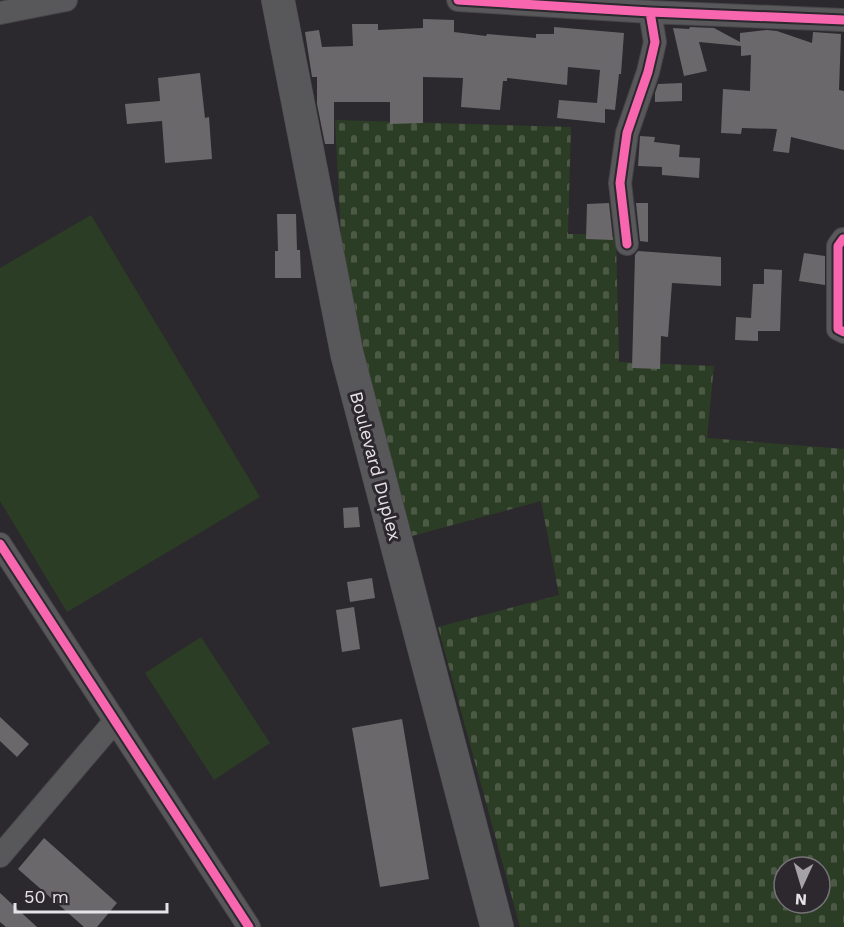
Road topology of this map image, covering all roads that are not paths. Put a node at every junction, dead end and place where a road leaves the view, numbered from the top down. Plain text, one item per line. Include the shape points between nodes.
1 (66, 0) edge
2 (278, 0) edge
3 (458, 0) edge
4 (788, 9) edge
5 (650, 12) junction
6 (0, 13) edge
7 (844, 20) edge
8 (843, 239) edge
9 (627, 244) dead end
10 (844, 332) edge
11 (0, 544) edge
12 (115, 721) junction
13 (0, 856) edge
14 (249, 927) edge
15 (497, 927) edge

1 - 6 street
2 - 15 main road, Boulevard Duplex via 347,354
3 - 5 street
4 - 5 street
4 - 7 street
5 - 9 street via 655,42 627,133 620,183
8 - 10 street via 838,246 838,329
11 - 12 street
12 - 13 street
12 - 14 street

